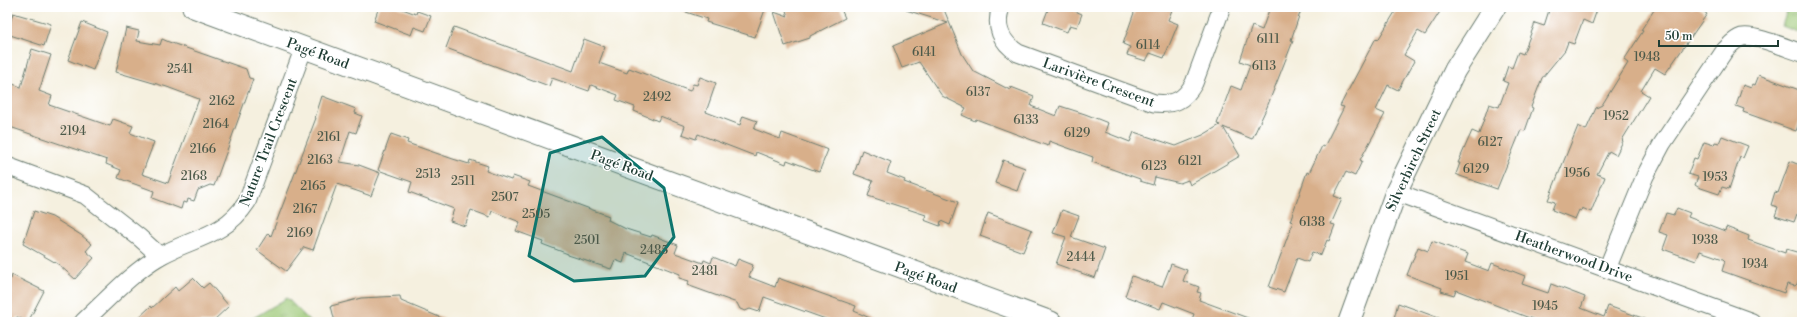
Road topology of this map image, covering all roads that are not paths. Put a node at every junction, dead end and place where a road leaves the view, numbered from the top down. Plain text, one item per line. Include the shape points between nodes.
1 (193, 7) edge
2 (1001, 7) edge
3 (1222, 7) edge
4 (1494, 7) edge
5 (304, 47) junction
6 (1802, 53) edge
7 (7, 166) edge
8 (1396, 192) junction
9 (160, 256) junction
10 (1607, 268) junction
11 (83, 322) edge
12 (1051, 322) edge
13 (1350, 322) edge
14 (1752, 322) edge

1 - 5 street, Pagé Road
2 - 3 street, Larivière Crescent via 998,26 1000,36 1008,46 1018,52 1154,103 1168,104 1180,100 1189,93
4 - 8 street, Silverbirch Street via 1455,70
5 - 9 street, Nature Trail Crescent via 247,202 239,215 223,228
5 - 12 street, Pagé Road
6 - 10 street via 1762,40 1743,37 1725,50 1662,144 1645,176
7 - 9 street via 85,195
8 - 10 street, Heatherwood Drive
8 - 13 street, Silverbirch Street
9 - 11 street, Nature Trail Crescent via 135,274
10 - 14 street, Heatherwood Drive

